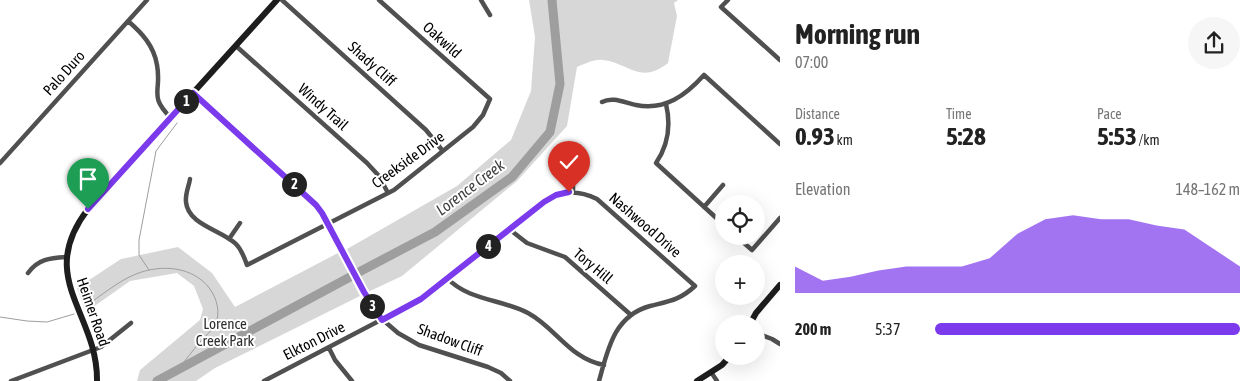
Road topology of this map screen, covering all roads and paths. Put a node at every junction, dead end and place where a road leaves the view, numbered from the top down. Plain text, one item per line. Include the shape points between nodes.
1 (147, 0) edge
2 (277, 0) edge
3 (282, 0) edge
4 (379, 0) edge
5 (481, 0) edge
6 (728, 0) edge
7 (490, 15) dead end
8 (128, 21) junction
9 (236, 46) junction
10 (780, 60) edge
11 (193, 93) junction
12 (490, 99) joint
13 (602, 102) dead end
14 (666, 104) junction
15 (171, 118) junction
16 (780, 144) edge
17 (442, 150) junction
18 (0, 164) edge
19 (190, 178) dead end
20 (573, 180) dead end
21 (723, 185) dead end
22 (573, 192) junction
23 (388, 193) junction
24 (704, 207) junction
25 (715, 217) edge
26 (780, 218) edge
27 (240, 223) dead end
28 (328, 224) junction
29 (508, 229) junction
30 (765, 235) edge
31 (229, 239) junction
32 (746, 245) edge
33 (756, 245) edge
34 (66, 257) junction
35 (28, 273) dead end
36 (447, 278) junction
37 (780, 286) edge
38 (630, 315) junction
39 (755, 315) edge
40 (382, 320) junction
41 (131, 323) dead end
42 (765, 337) edge
43 (780, 343) edge
44 (328, 348) junction
45 (93, 350) junction
46 (604, 364) junction
47 (719, 365) edge
48 (711, 372) junction
49 (272, 379) edge
50 (11, 381) edge
51 (96, 381) edge
52 (264, 381) edge
53 (352, 381) edge
54 (510, 381) edge
55 (599, 381) edge
56 (697, 381) edge
57 (717, 381) edge

1 - 8 street, Palo Duro
2 - 9 street, Heimer Road
3 - 17 street, Shady Cliff via 426,130
4 - 12 street, Oakwild
5 - 7 street
6 - 10 street via 721,7
8 - 15 street via 144,36 154,53 158,71 157,101
8 - 18 street, Palo Duro
9 - 11 street, Heimer Road
9 - 23 street, Windy Trail via 367,163
11 - 15 street, Heimer Road
11 - 28 street, Shadow Cliff via 313,202
12 - 17 street, Creekside Drive via 478,122
13 - 14 street via 612,99 635,105
14 - 16 street via 685,94 704,75
14 - 24 street via 668,134 656,162
15 - 34 street, Heimer Road via 80,219
17 - 23 street, Creekside Drive
19 - 31 street via 186,200 189,212
20 - 22 street
21 - 24 street
22 - 29 street, Elkton Drive via 552,197
22 - 38 street, Nashwood Drive via 597,199 695,286 679,299 646,307
23 - 28 street, Creekside Drive
24 - 25 street
26 - 30 street
27 - 31 street
28 - 31 street, Creekside Drive via 247,265 238,246
28 - 40 street, Shadow Cliff
29 - 36 street, Elkton Drive
29 - 38 street, Tory Hill via 527,244 564,257
32 - 33 street via 752,250
34 - 35 street via 36,263
34 - 45 street, Heimer Road via 70,289
36 - 40 street, Elkton Drive via 421,299
36 - 46 street via 462,290 529,313 584,358
37 - 39 street
38 - 46 street via 614,335
40 - 44 street, Elkton Drive
40 - 54 street, Shadow Cliff via 419,345 488,367
41 - 45 street
42 - 43 street
44 - 49 street, Elkton Drive
44 - 53 street
45 - 50 street
45 - 51 street, Heimer Road
46 - 55 street
47 - 48 street
48 - 56 street
48 - 57 street
49 - 52 street, Elkton Drive

